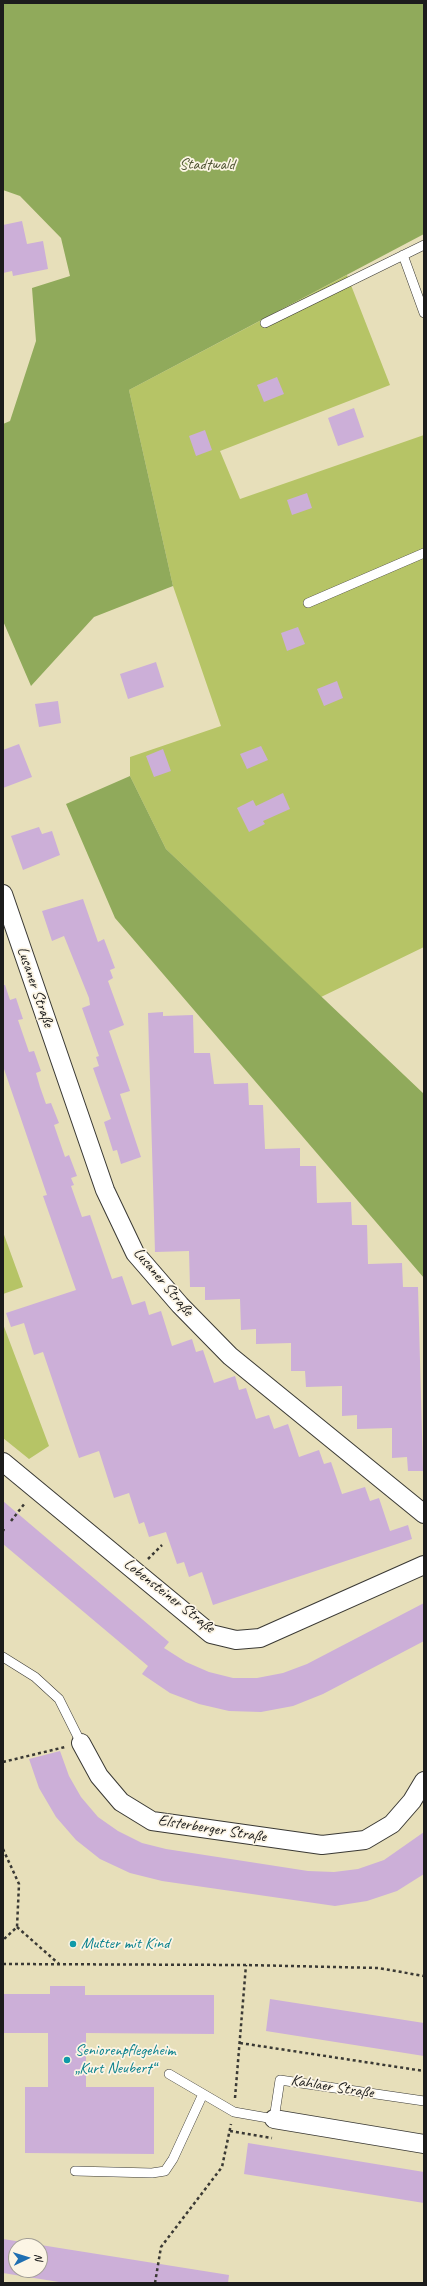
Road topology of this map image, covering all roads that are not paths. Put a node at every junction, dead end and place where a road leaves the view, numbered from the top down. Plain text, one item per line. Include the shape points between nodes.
1 (424, 245) edge
2 (403, 255) junction
3 (424, 313) edge
4 (265, 323) dead end
5 (424, 553) edge
6 (308, 602) dead end
7 (3, 894) edge
8 (3, 1462) edge
9 (424, 1514) edge
10 (424, 1565) edge
11 (3, 1657) edge
12 (81, 1743) joint
13 (424, 1782) edge
14 (169, 2074) dead end
15 (203, 2094) junction
16 (424, 2101) edge
17 (274, 2119) junction
18 (424, 2144) edge
19 (75, 2171) dead end

1 - 2 lane
2 - 3 lane
2 - 4 lane
5 - 6 lane
7 - 9 street, Lusaner Straße via 105,1190 135,1253 180,1305 230,1356
8 - 10 street, Lobensteiner Straße via 211,1634 236,1640 260,1638
11 - 12 lane, Elsterberger Straße via 35,1677 59,1700
12 - 13 street, Elsterberger Straße via 100,1776 121,1802 152,1821 322,1845 365,1840 392,1824
14 - 15 lane
15 - 17 lane via 234,2112
15 - 19 lane via 165,2171
16 - 17 lane, Kahlaer Straße via 280,2080
17 - 18 street

